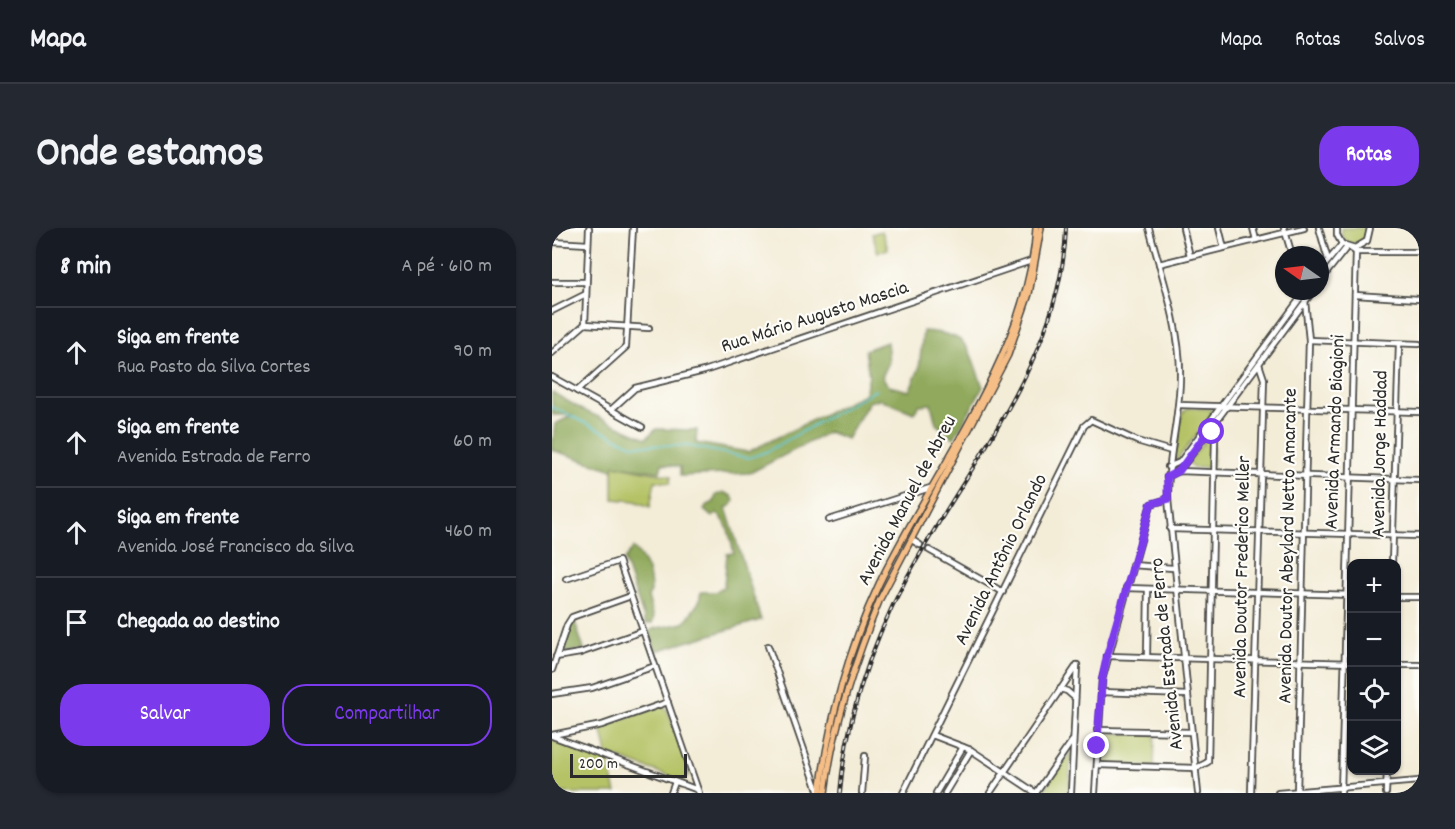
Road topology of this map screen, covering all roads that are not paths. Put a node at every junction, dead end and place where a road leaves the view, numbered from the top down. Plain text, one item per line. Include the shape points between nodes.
1 (589, 228) edge
2 (633, 228) edge
3 (1036, 228) edge
4 (1041, 228) edge
5 (1149, 228) edge
6 (1183, 228) edge
7 (1219, 228) edge
8 (1253, 228) edge
9 (1304, 228) edge
10 (1319, 228) edge
11 (1337, 228) edge
12 (1370, 228) edge
13 (1285, 230) edge
14 (1256, 240) junction
15 (552, 242) edge
16 (588, 244) junction
17 (1364, 244) junction
18 (1289, 246) edge
19 (1324, 246) edge
20 (1346, 246) junction
21 (1224, 248) junction
22 (1356, 252) junction
23 (1364, 252) junction
24 (1419, 252) edge
25 (1190, 256) junction
26 (1329, 259) edge
27 (1031, 261) junction
28 (1159, 264) junction
29 (1329, 269) edge
30 (552, 282) edge
31 (586, 282) junction
32 (586, 294) junction
33 (1355, 296) junction
34 (1419, 299) edge
35 (1299, 300) edge
36 (1306, 300) joint
37 (552, 310) edge
38 (585, 324) junction
39 (629, 328) junction
40 (649, 328) dead end
41 (1309, 340) junction
42 (1354, 342) junction
43 (1398, 344) junction
44 (1419, 344) edge
45 (552, 353) edge
46 (1259, 364) junction
47 (552, 377) edge
48 (577, 391) junction
49 (1234, 396) junction
50 (1179, 405) junction
51 (1223, 407) junction
52 (613, 408) junction
53 (1243, 408) junction
54 (1262, 409) junction
55 (1308, 410) junction
56 (1352, 411) junction
57 (1395, 412) junction
58 (1419, 412) edge
59 (642, 427) dead end
60 (1209, 430) junction
61 (1171, 451) junction
62 (1168, 467) junction
63 (1179, 471) junction
64 (1215, 473) junction
65 (1260, 475) junction
66 (1306, 476) junction
67 (1167, 477) junction
68 (1349, 477) junction
69 (1394, 479) junction
70 (1419, 480) edge
71 (930, 488) junction
72 (1168, 499) junction
73 (829, 520) dead end
74 (1215, 528) junction
75 (1170, 529) junction
76 (1259, 530) junction
77 (1305, 532) junction
78 (1348, 533) junction
79 (1394, 536) junction
80 (1419, 536) edge
81 (912, 540) junction
82 (920, 545) dead end
83 (929, 550) dead end
84 (1348, 559) edge
85 (1392, 559) edge
86 (1132, 565) junction
87 (1173, 568) junction
88 (566, 579) dead end
89 (1126, 588) junction
90 (1148, 589) junction
91 (1176, 590) junction
92 (1003, 592) junction
93 (1214, 592) junction
94 (1257, 592) junction
95 (1302, 594) junction
96 (1347, 595) edge
97 (631, 596) junction
98 (1401, 597) edge
99 (1419, 597) edge
100 (1348, 613) edge
101 (643, 631) junction
102 (768, 646) dead end
103 (1107, 656) junction
104 (556, 657) junction
105 (1147, 657) junction
106 (1184, 657) junction
107 (1211, 658) junction
108 (1256, 660) junction
109 (1301, 662) junction
110 (1344, 663) junction
111 (1401, 664) edge
112 (1419, 665) edge
113 (655, 666) junction
114 (552, 670) edge
115 (1060, 689) junction
116 (1101, 693) junction
117 (552, 694) edge
118 (1188, 695) junction
119 (1075, 699) junction
120 (668, 702) junction
121 (1097, 730) junction
122 (1191, 732) junction
123 (932, 735) junction
124 (552, 736) edge
125 (1073, 739) junction
126 (963, 747) junction
127 (970, 750) junction
128 (865, 756) dead end
129 (1097, 765) junction
130 (1196, 768) junction
131 (1005, 772) junction
132 (1387, 775) edge
133 (1419, 781) edge
134 (675, 782) junction
135 (1386, 784) junction
136 (1341, 790) edge
137 (699, 792) edge
138 (1297, 792) edge
139 (671, 793) edge
140 (819, 793) edge
141 (825, 793) edge
142 (862, 793) edge
143 (903, 793) edge
144 (936, 793) edge
145 (945, 793) edge
146 (990, 793) edge
147 (1036, 793) edge
148 (1071, 793) edge
149 (1095, 793) edge
150 (1198, 793) edge
151 (1251, 793) edge
152 (1278, 793) edge
153 (1386, 793) edge

1 - 16 street
2 - 39 street
3 - 27 main road, Avenida Manuel de Abreu
4 - 81 main road, Avenida Manuel de Abreu via 1029,294 1008,355
5 - 28 street, Avenida Estrada de Ferro
6 - 25 street
7 - 21 street
8 - 14 street
9 - 13 street
10 - 19 street
11 - 20 street via 1337,235
12 - 17 street
13 - 14 street
13 - 18 street
14 - 21 street
15 - 16 street
16 - 31 street
17 - 20 street
17 - 23 street
20 - 22 street
20 - 26 street
20 - 29 street
21 - 25 street
22 - 23 street
22 - 33 street, Avenida Armando Biagioni
23 - 24 street
25 - 28 street
27 - 52 street, Rua Mário Augusto Mascia via 704,371 635,388
27 - 71 main road, Avenida Manuel de Abreu via 1021,302 997,365
28 - 50 street, Avenida Estrada de Ferro via 1179,350
30 - 31 street
31 - 32 street
32 - 37 street
32 - 38 street
33 - 34 street
33 - 42 street, Avenida Armando Biagioni
35 - 51 street
36 - 41 street, Avenida Doutor Abeylard Netto Amarante
36 - 46 street
38 - 39 street
38 - 45 street
39 - 40 street
39 - 48 street via 626,347
41 - 42 street
41 - 55 street, Avenida Doutor Abeylard Netto Amarante
42 - 43 street
42 - 56 street, Avenida Armando Biagioni
43 - 44 street
43 - 57 street, Avenida Jorge Haddad
46 - 49 street
46 - 54 street, Avenida Doutor Frederico Meller via 1264,379
47 - 48 street
48 - 52 street
49 - 51 street
49 - 53 street
50 - 51 street
50 - 61 street, Avenida Estrada de Ferro
51 - 53 street
51 - 60 street
51 - 62 street via 1180,462
52 - 59 street
53 - 54 street
54 - 55 street
54 - 65 street, Avenida Doutor Frederico Meller
55 - 56 street
55 - 66 street, Avenida Doutor Abeylard Netto Amarante
56 - 57 street
56 - 68 street, Avenida Armando Biagioni
57 - 58 street
57 - 69 street, Avenida Jorge Haddad
60 - 63 street
60 - 64 street via 1215,439
61 - 62 street, Avenida Estrada de Ferro
61 - 92 street, Avenida Antônio Orlando via 1091,420 1084,426
62 - 67 street, Avenida Estrada de Ferro
63 - 64 street
63 - 67 street
64 - 65 street
64 - 74 street
65 - 66 street
65 - 76 street, Avenida Doutor Frederico Meller
66 - 68 street
66 - 77 street, Avenida Doutor Abeylard Netto Amarante
67 - 72 street, Avenida Estrada de Ferro
68 - 69 street
68 - 78 street, Avenida Armando Biagioni
69 - 70 street
69 - 79 street, Avenida Jorge Haddad
71 - 73 street
71 - 140 main road, Avenida Manuel de Abreu via 880,582 859,632 833,721
72 - 75 street, Avenida Estrada de Ferro
72 - 86 street via 1151,504
74 - 75 street
74 - 76 street
74 - 93 street
75 - 87 street, Avenida Estrada de Ferro
76 - 77 street
76 - 94 street, Avenida Doutor Frederico Meller
77 - 78 street
77 - 95 street, Avenida Doutor Abeylard Netto Amarante
78 - 79 street
78 - 84 street, Avenida Armando Biagioni
79 - 80 street
79 - 85 street, Avenida Jorge Haddad
81 - 82 street
81 - 141 main road, Avenida Manuel de Abreu via 880,599 861,647
83 - 92 street
86 - 87 street
86 - 89 street
87 - 91 street, Avenida Estrada de Ferro
88 - 97 street via 619,561
89 - 90 street
89 - 103 street
90 - 91 street
90 - 105 street
91 - 93 street
91 - 106 street, Avenida Estrada de Ferro
92 - 123 street, Avenida Antônio Orlando
93 - 94 street
93 - 107 street
94 - 95 street
94 - 108 street, Avenida Doutor Frederico Meller
95 - 96 street
95 - 109 street, Avenida Doutor Abeylard Netto Amarante
97 - 101 street
97 - 104 street via 572,617
98 - 99 street
100 - 110 street, Avenida Armando Biagioni
101 - 104 street via 580,653
101 - 113 street
102 - 140 street
103 - 105 street
103 - 116 street
104 - 114 street
105 - 106 street
106 - 107 street
106 - 118 street, Avenida Estrada de Ferro
107 - 108 street
107 - 130 street via 1208,762
108 - 109 street
108 - 151 street, Avenida Doutor Frederico Meller
109 - 110 street
109 - 138 street, Avenida Doutor Abeylard Netto Amarante
110 - 136 street, Avenida Armando Biagioni
111 - 112 street
113 - 117 street via 592,688
113 - 120 street
115 - 119 street
115 - 119 street via 1077,665
115 - 131 street
116 - 118 street
116 - 121 street
118 - 122 street, Avenida Estrada de Ferro
119 - 125 street
120 - 124 street via 602,725
120 - 137 street
121 - 122 street
121 - 129 street
122 - 130 street, Avenida Estrada de Ferro
123 - 126 street
123 - 143 street, Avenida Antônio Orlando
124 - 134 street
125 - 147 street
125 - 148 street
126 - 127 street
126 - 144 street
127 - 131 street
127 - 145 street
128 - 142 street
129 - 130 street
129 - 149 street
130 - 150 street, Avenida Estrada de Ferro
131 - 146 street
131 - 147 street
132 - 135 street
133 - 135 street
134 - 137 street
134 - 139 street
135 - 136 street
135 - 153 street
136 - 138 street
138 - 152 street

